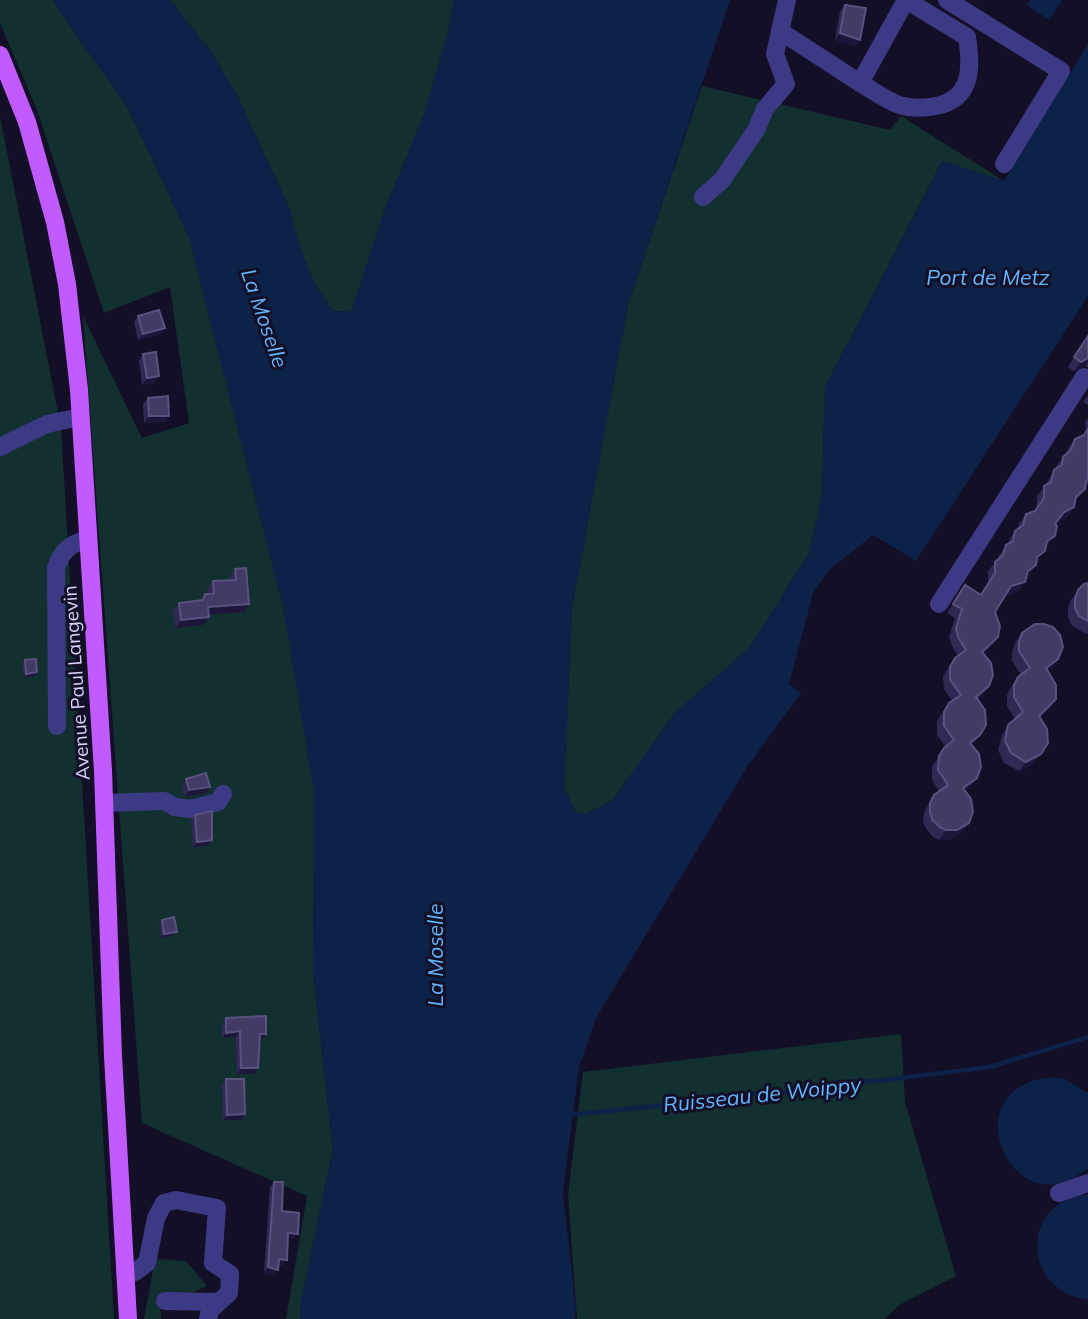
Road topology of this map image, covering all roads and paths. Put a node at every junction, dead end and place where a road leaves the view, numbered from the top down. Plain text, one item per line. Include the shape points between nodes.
1 (787, 0) edge
2 (906, 0) edge
3 (947, 0) edge
4 (780, 31) junction
5 (0, 55) edge
6 (860, 83) junction
7 (1004, 164) dead end
8 (702, 197) dead end
9 (1084, 377) dead end
10 (80, 417) junction
11 (0, 447) edge
12 (88, 539) junction
13 (939, 604) dead end
14 (57, 726) dead end
15 (223, 794) dead end
16 (104, 803) junction
17 (1088, 1183) edge
18 (1059, 1193) dead end
19 (125, 1272) junction
20 (165, 1301) dead end
21 (219, 1301) junction
22 (128, 1319) edge
23 (208, 1319) edge

1 - 4 street
2 - 6 street
2 - 6 street via 967,37 971,62 962,93 951,103 923,109 902,106
3 - 7 street via 1061,71
4 - 6 street
4 - 8 street via 775,54 786,84 765,109 722,180
5 - 10 main road, Avenue Paul Langevin via 27,122 55,222 67,284
9 - 13 street
10 - 11 street via 47,424
10 - 12 main road, Avenue Paul Langevin
12 - 14 street via 72,543 56,568
12 - 16 main road, Avenue Paul Langevin
15 - 16 street via 218,802 190,809 164,800
16 - 19 main road, Avenue Paul Langevin
17 - 18 street
19 - 21 street via 135,1272 147,1263 156,1218 164,1203 176,1200 217,1209 213,1263 230,1274 229,1293
19 - 22 main road, Avenue Paul Langevin
20 - 21 street
21 - 23 street

